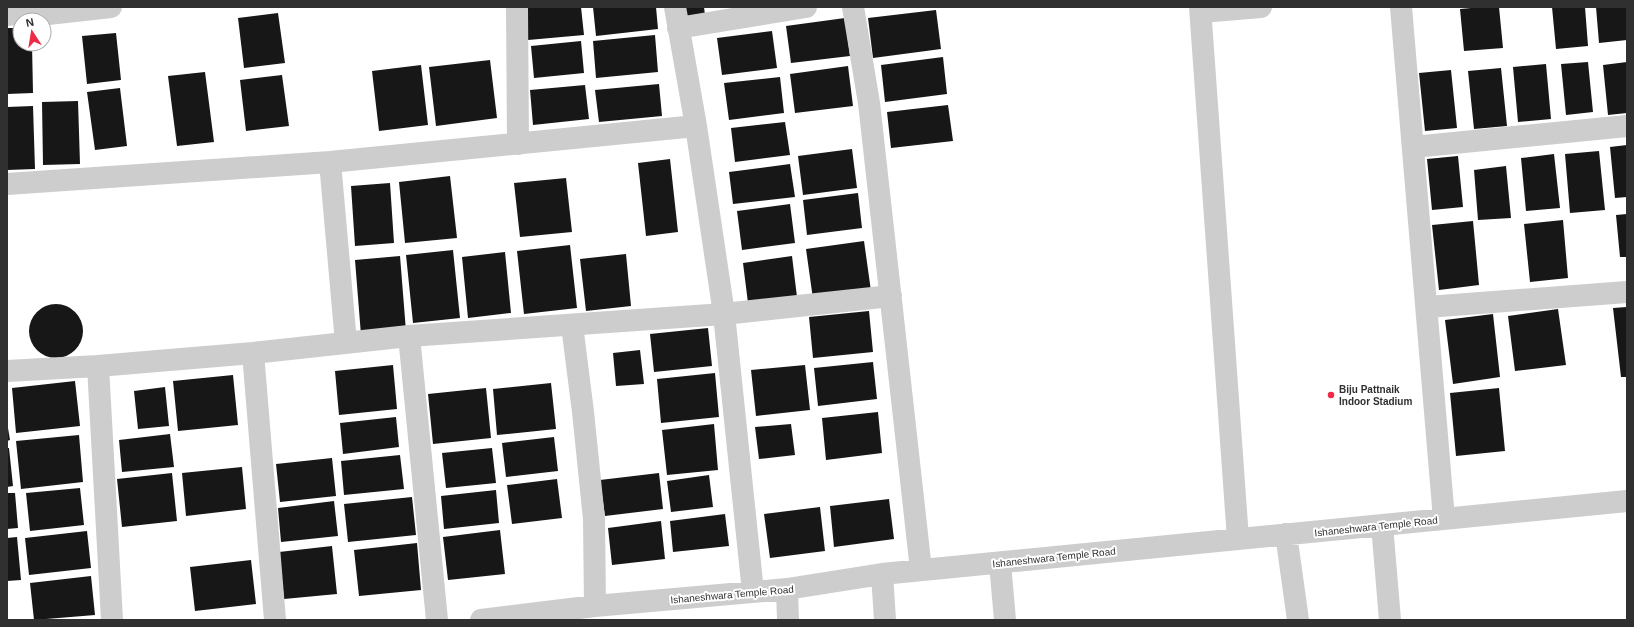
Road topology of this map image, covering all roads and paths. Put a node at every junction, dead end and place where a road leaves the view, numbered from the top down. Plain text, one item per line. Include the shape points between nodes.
1 (111, 7) edge
2 (517, 7) edge
3 (806, 7) edge
4 (853, 7) edge
5 (1260, 7) edge
6 (1401, 7) edge
7 (1201, 10) edge
8 (7, 15) edge
9 (676, 17) edge
10 (696, 126) junction
11 (1627, 126) edge
12 (518, 144) junction
13 (1413, 147) junction
14 (330, 162) junction
15 (7, 184) edge
16 (1627, 292) edge
17 (891, 296) junction
18 (1427, 307) junction
19 (724, 314) junction
20 (572, 325) junction
21 (409, 336) junction
22 (346, 343) junction
23 (252, 353) junction
24 (98, 366) junction
25 (7, 371) edge
26 (1627, 501) edge
27 (1444, 519) junction
28 (1382, 525) junction
29 (1286, 534) junction
30 (1238, 539) junction
31 (1000, 563) junction
32 (921, 570) junction
33 (882, 574) junction
34 (787, 590) junction
35 (753, 592) junction
36 (595, 606) junction
37 (112, 620) edge
38 (275, 620) edge
39 (437, 620) edge
40 (481, 620) edge
41 (788, 620) edge
42 (885, 620) edge
43 (1005, 620) edge
44 (1298, 620) edge
45 (1390, 620) edge

1 - 8 street via 48,14
2 - 12 street
3 - 9 street
4 - 17 street via 869,103
5 - 7 street
6 - 13 street
7 - 30 street
9 - 10 street
10 - 12 street
10 - 19 street
11 - 13 street
12 - 14 street
13 - 18 street
14 - 15 street
14 - 22 street
16 - 18 street
17 - 19 street
17 - 32 street
18 - 27 street
19 - 20 street
19 - 35 street
20 - 21 street
20 - 36 street via 594,519
21 - 22 street
21 - 39 street
22 - 23 street
23 - 24 street
23 - 38 street
24 - 25 street
24 - 37 street
26 - 27 street, Ishaneshwara Temple Road
27 - 28 street, Ishaneshwara Temple Road
28 - 29 street, Ishaneshwara Temple Road
28 - 45 street
29 - 30 street, Ishaneshwara Temple Road
29 - 44 street
30 - 31 street, Ishaneshwara Temple Road
31 - 32 street, Ishaneshwara Temple Road
31 - 43 street
32 - 33 street, Ishaneshwara Temple Road
33 - 34 street, Ishaneshwara Temple Road
33 - 42 street
34 - 35 street, Ishaneshwara Temple Road
34 - 41 street
35 - 36 street, Ishaneshwara Temple Road
36 - 40 street, Ishaneshwara Temple Road

